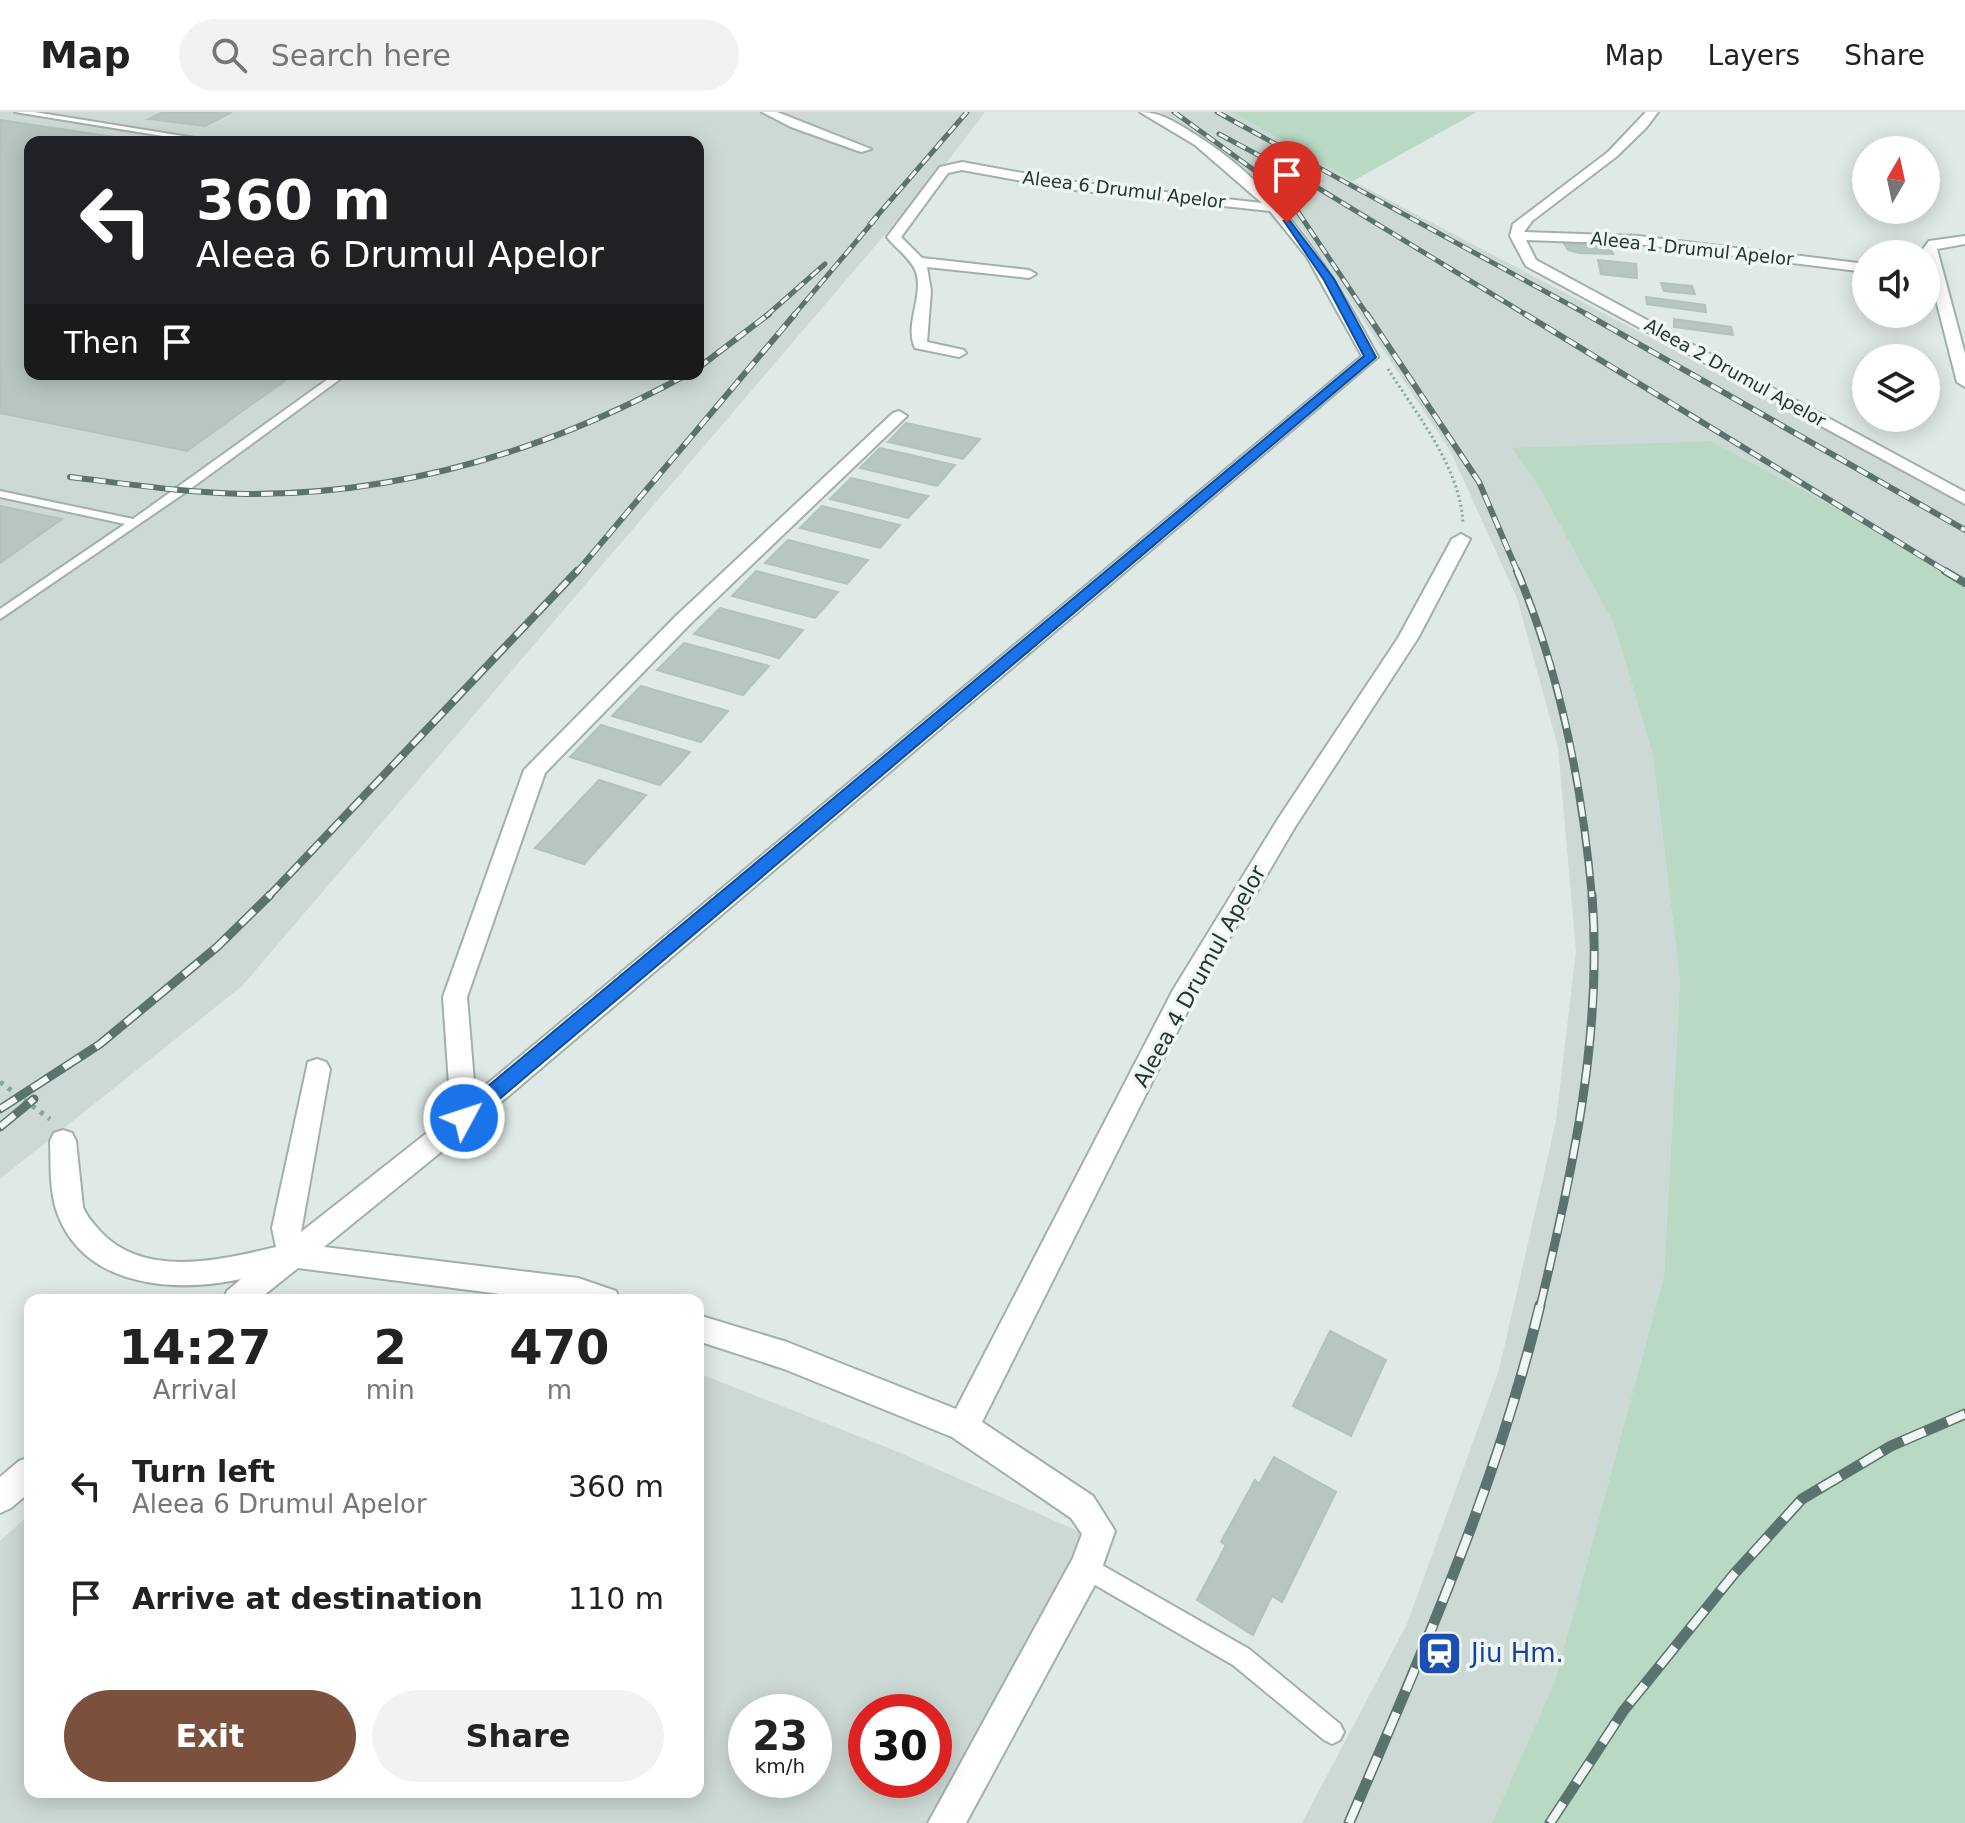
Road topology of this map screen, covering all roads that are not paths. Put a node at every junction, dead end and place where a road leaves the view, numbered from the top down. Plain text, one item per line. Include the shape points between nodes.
1 (19, 112) edge
2 (768, 112) edge
3 (1146, 112) edge
4 (1652, 112) edge
5 (177, 136) edge
6 (865, 149) dead end
7 (1274, 208) junction
8 (1517, 236) junction
9 (1965, 240) edge
10 (1940, 243) edge
11 (919, 262) junction
12 (1852, 266) edge
13 (1029, 274) dead end
14 (1940, 304) edge
15 (959, 353) dead end
16 (334, 380) edge
17 (1965, 382) edge
18 (899, 416) dead end
19 (0, 494) edge
20 (1965, 499) edge
21 (132, 522) junction
22 (1461, 539) road end
23 (0, 615) edge
24 (317, 1069) dead end
25 (464, 1118) junction
26 (63, 1141) road end
27 (292, 1255) junction
28 (244, 1294) edge
29 (587, 1294) edge
30 (704, 1330) edge
31 (963, 1427) junction
32 (24, 1477) edge
33 (0, 1497) edge
34 (1086, 1567) junction
35 (1332, 1732) dead end
36 (946, 1823) edge

1 - 5 lane
2 - 6 street
3 - 7 street via 1212,152
4 - 8 street via 1617,149 1527,218
7 - 11 street, Aleea 6 Drumul Apelor via 1066,185 962,166 944,170 894,237
7 - 25 street via 1329,279 1370,357
8 - 12 street, Aleea 1 Drumul Apelor via 1638,240
8 - 20 street, Aleea 2 Drumul Apelor via 1531,263
9 - 10 street
11 - 13 street
11 - 15 street via 925,292 917,334 920,345
14 - 17 street
16 - 21 lane
18 - 25 street via 683,620 535,770 455,997
19 - 21 lane
21 - 23 lane
22 - 31 street, Aleea 4 Drumul Apelor via 1401,651 1286,824 1182,997
24 - 27 street via 286,1228
25 - 27 street
26 - 27 street via 76,1224 123,1265 153,1273 223,1273
27 - 28 street
27 - 29 street
30 - 31 street via 787,1356
31 - 34 street via 1082,1507 1099,1531
32 - 33 street
34 - 35 lane via 1241,1657
34 - 36 street

